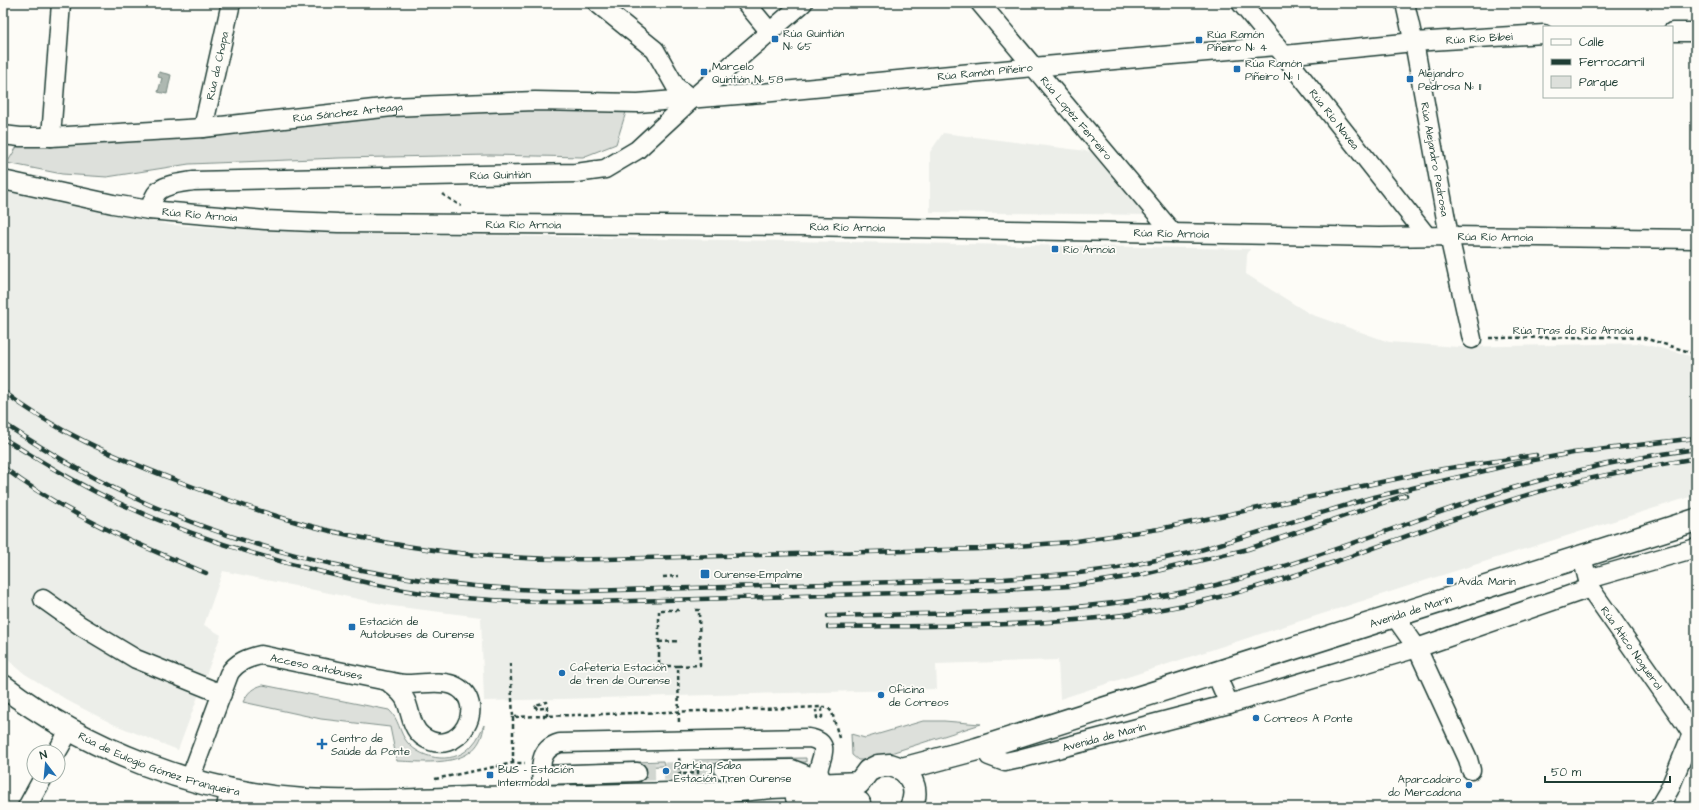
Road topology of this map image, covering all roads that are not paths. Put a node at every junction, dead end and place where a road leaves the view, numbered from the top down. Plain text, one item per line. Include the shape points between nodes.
1 (61, 3) edge
2 (231, 3) edge
3 (597, 3) edge
4 (746, 3) edge
5 (803, 3) edge
6 (980, 3) edge
7 (1241, 3) edge
8 (1408, 7) edge
9 (770, 32) junction
10 (1673, 32) edge
11 (1696, 32) edge
12 (1543, 34) edge
13 (1414, 42) junction
14 (1280, 50) junction
15 (1033, 67) junction
16 (692, 99) junction
17 (203, 128) junction
18 (3, 135) edge
19 (51, 137) junction
20 (3, 180) edge
21 (149, 210) junction
22 (1173, 232) junction
23 (1426, 236) junction
24 (1449, 236) junction
25 (1696, 239) edge
26 (1472, 339) road end
27 (1696, 520) edge
28 (1696, 548) edge
29 (1582, 557) junction
30 (1589, 584) junction
31 (44, 599) dead end
32 (1395, 617) junction
33 (1417, 648) junction
34 (1216, 674) junction
35 (387, 681) junction
36 (3, 686) edge
37 (222, 694) junction
38 (1229, 704) junction
39 (70, 729) junction
40 (1042, 729) junction
41 (1695, 730) edge
42 (62, 744) edge
43 (979, 749) junction
44 (1051, 751) junction
45 (537, 769) junction
46 (724, 770) tunnel mouth
47 (1471, 770) dead end
48 (637, 772) tunnel mouth
49 (908, 777) junction
50 (190, 779) junction
51 (826, 783) junction
52 (40, 784) edge
53 (686, 793) edge
54 (425, 795) edge
55 (628, 795) junction
56 (543, 797) junction
57 (228, 798) edge
58 (860, 798) edge
59 (27, 807) edge
60 (647, 807) edge
61 (911, 807) edge
62 (1659, 807) edge

1 - 19 street
2 - 17 street, Rúa da Chapa
3 - 16 street via 655,50 676,87
4 - 9 street
5 - 9 street, Rúa Quintián
6 - 15 street, Rúa Lopéz Ferreiro
7 - 14 street, Rúa Río Navea
8 - 13 street, Rúa Alejandro Pedrosa
9 - 16 street, Rúa Quintián
10 - 11 street
12 - 13 street, Rúa Río Bibei
13 - 14 street, Rúa Río Bibei
13 - 24 street, Rúa Alejandro Pedrosa
14 - 15 street, Rúa Ramón Piñeiro
14 - 23 street, Rúa Río Navea
15 - 16 street, Rúa Ramón Piñeiro
15 - 22 street, Rúa Lopéz Ferreiro
16 - 17 street, Rúa Sánchez Arteaga via 638,102 536,101 392,107
16 - 21 street, Rúa Quintián via 637,150 605,169 576,173 192,181 161,189
17 - 19 street, Rúa Sánchez Arteaga
18 - 19 street, Rúa Sánchez Arteaga via 20,138
20 - 21 street, Rúa Río Arnoia
21 - 22 street, Rúa Río Arnoia via 265,220 338,223
22 - 23 street, Rúa Río Arnoia
23 - 24 street, Rúa Río Arnoia
24 - 25 street, Rúa Río Arnoia
24 - 26 street, Rúa Alejandro Pedrosa
27 - 29 main road, Avenida de Marín
28 - 30 street, Avenida de Marín
29 - 30 street, Rúa Ático Noguerol
29 - 32 main road, Avenida de Marín
30 - 33 street, Avenida de Marín
30 - 41 street, Rúa Ático Noguerol
31 - 37 street via 81,626 136,659
32 - 33 street
32 - 34 main road, Avenida de Marín
33 - 38 street, Avenida de Marín
33 - 47 street
34 - 38 street
34 - 40 main road, Avenida de Marín
35 - 35 street, Acceso autobuses via 401,693 415,729 422,736 439,742 449,741 464,731 469,721 470,706 463,692 455,686 446,683 406,684
35 - 37 street, Acceso autobuses via 262,655 250,657 232,669
36 - 39 main road, Rúa de Eulogio Gómez Franqueira
37 - 50 street
38 - 44 street, Avenida de Marín
39 - 42 street
39 - 50 main road, Rúa de Eulogio Gómez Franqueira via 125,756
40 - 43 main road, Avenida de Marín
40 - 44 street
41 - 62 street
43 - 44 street, Avenida de Marín via 1005,762
43 - 49 main road via 924,772 918,778
45 - 48 street
45 - 51 street via 551,746 560,743 809,738 817,740 822,748 822,760 818,771
45 - 56 street
46 - 51 street via 792,769
49 - 58 main road via 890,765 878,766 868,771
49 - 61 main road via 915,794
50 - 57 main road, Rúa de Eulogio Gómez Franqueira
51 - 53 main road, Rúa de Eulogio Gómez Franqueira
51 - 58 main road, Rúa de Eulogio Gómez Franqueira
52 - 59 street
53 - 55 main road, Rúa de Eulogio Gómez Franqueira
53 - 58 main road, Rúa de Eulogio Gómez Franqueira via 820,799
54 - 56 main road, Rúa de Eulogio Gómez Franqueira
54 - 57 main road, Rúa de Eulogio Gómez Franqueira via 303,799 272,796
55 - 56 main road, Rúa de Eulogio Gómez Franqueira
55 - 60 street via 638,798

